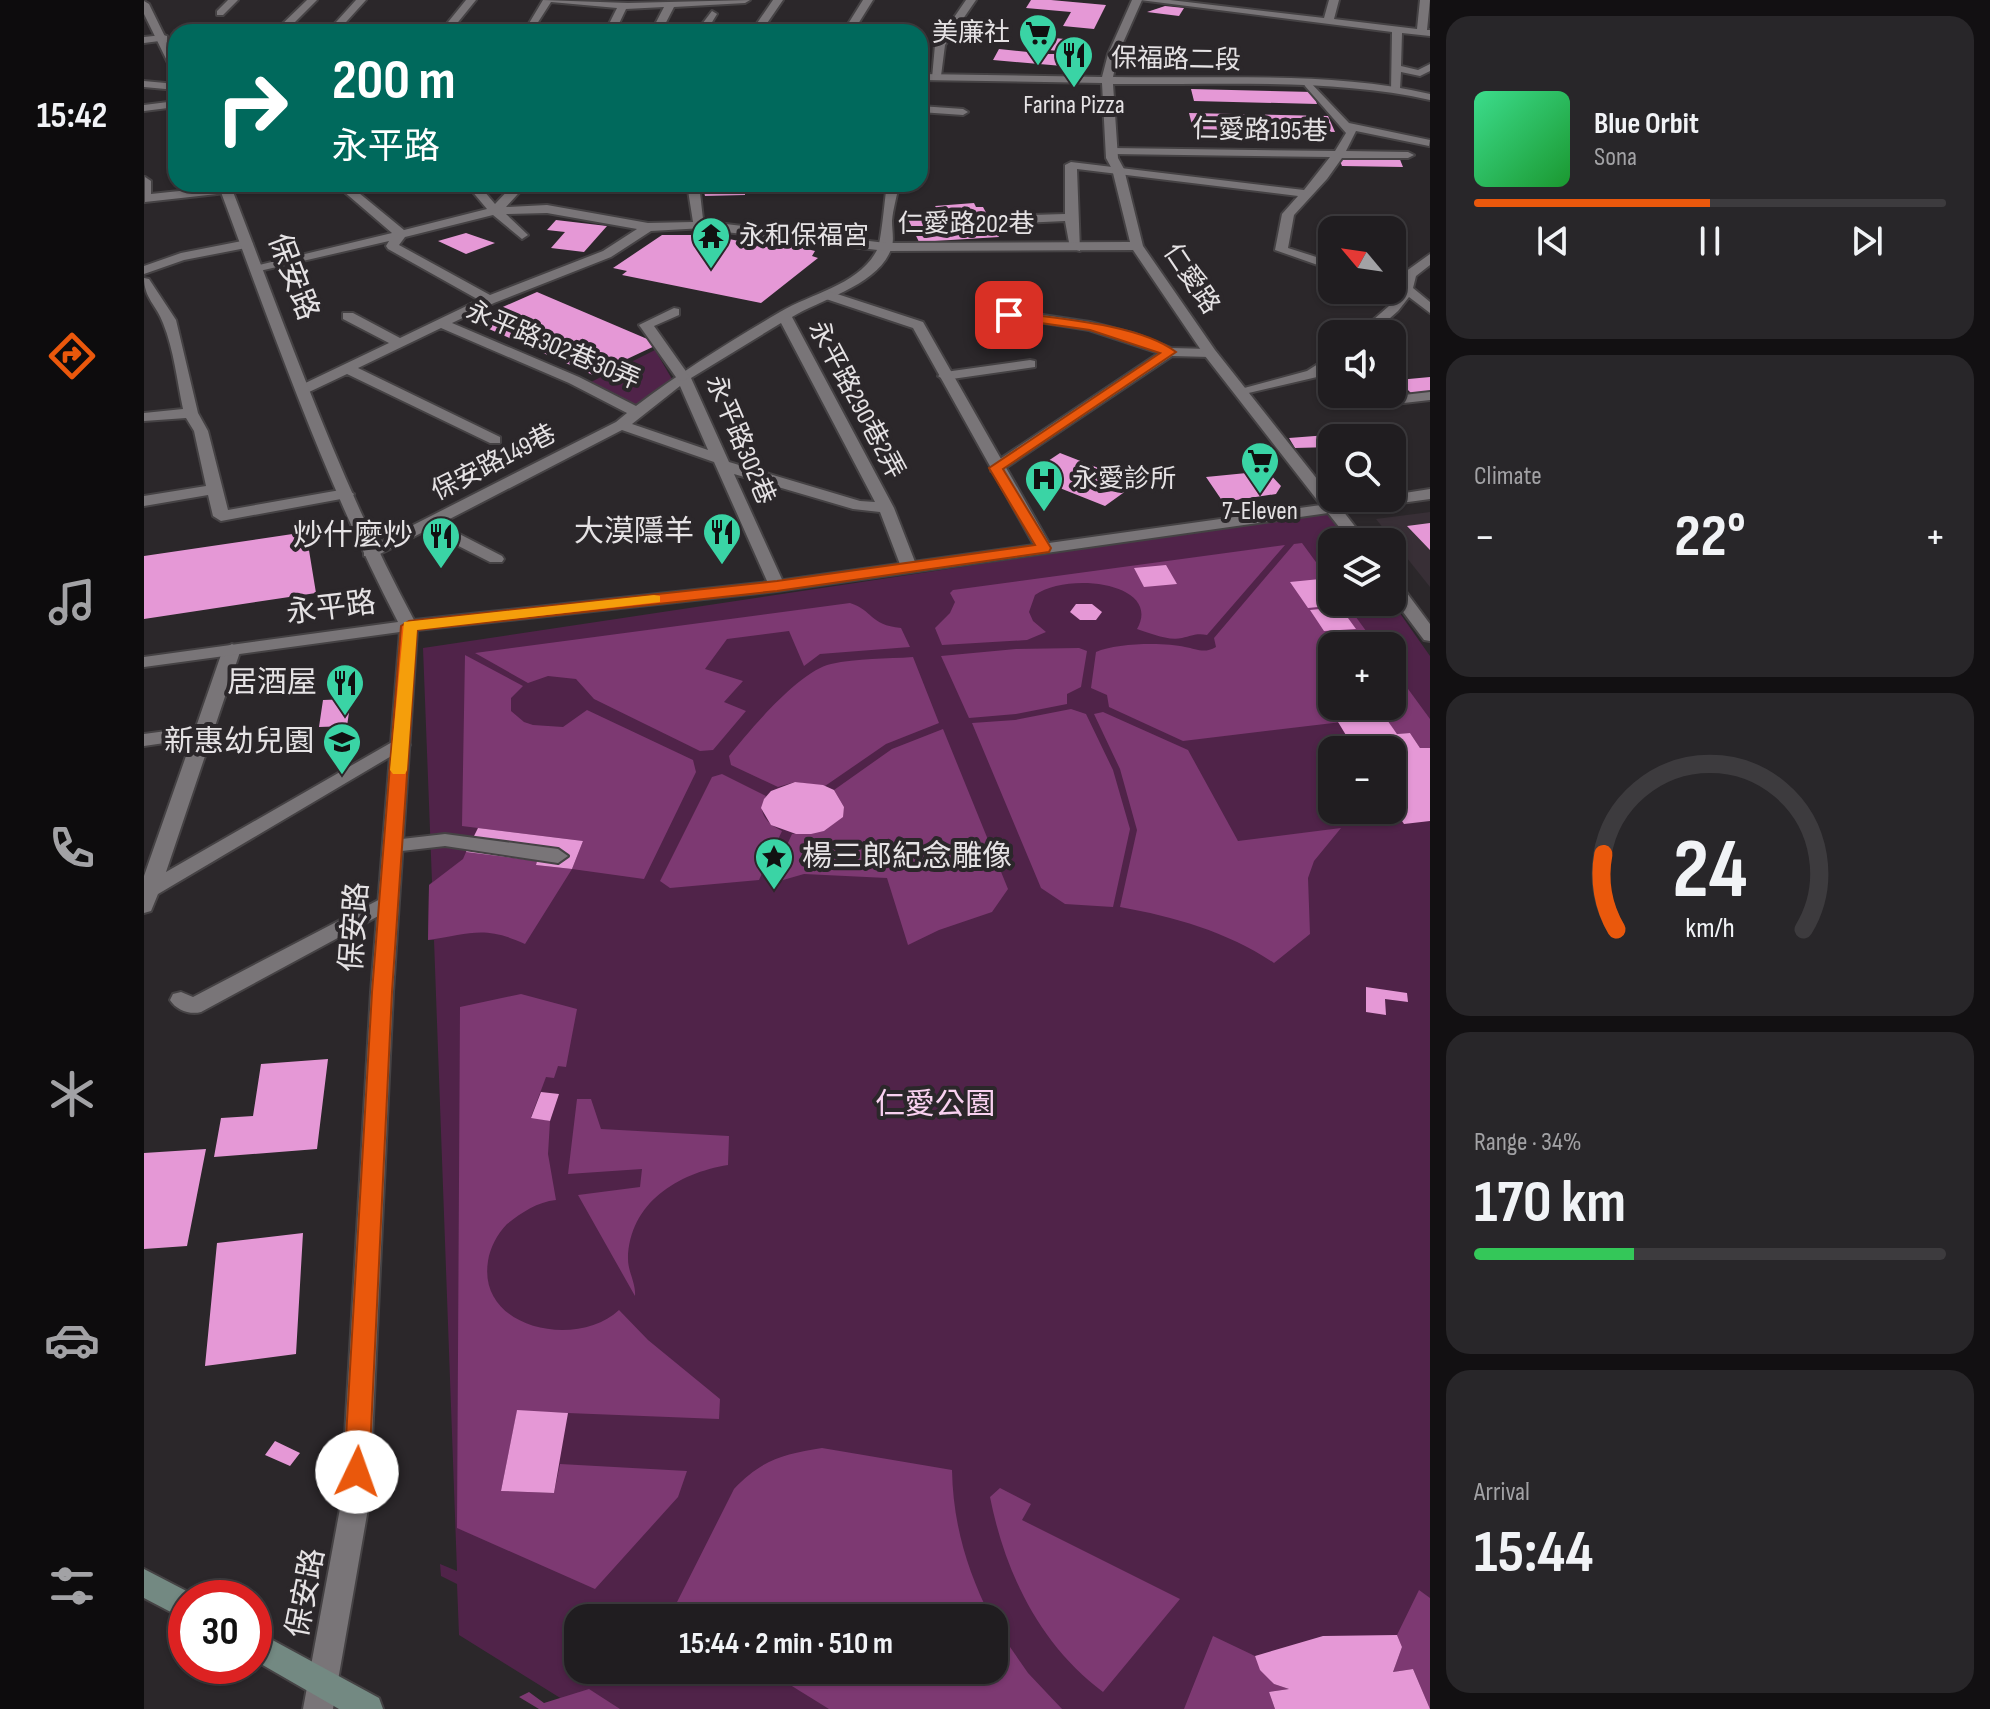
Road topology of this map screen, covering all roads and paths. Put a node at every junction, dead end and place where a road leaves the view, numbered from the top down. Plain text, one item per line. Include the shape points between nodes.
1 (233, 0) edge
2 (312, 0) edge
3 (361, 0) edge
4 (471, 0) edge
5 (550, 0) edge
6 (745, 0) edge
7 (778, 0) edge
8 (868, 0) edge
9 (971, 0) edge
10 (1137, 0) edge
11 (1145, 0) edge
12 (1334, 0) edge
13 (1425, 0) edge
14 (144, 4) edge
15 (670, 4) junction
16 (623, 6) junction
17 (220, 13) dead end
18 (712, 14) dead end
19 (1328, 23) junction
20 (287, 24) edge
21 (339, 24) edge
22 (452, 24) edge
23 (532, 24) edge
24 (614, 24) edge
25 (660, 24) edge
26 (706, 24) edge
27 (762, 24) edge
28 (853, 24) edge
29 (1397, 29) junction
30 (1426, 32) edge
31 (163, 38) junction
32 (144, 40) edge
33 (168, 50) edge
34 (1430, 67) edge
35 (1396, 68) junction
36 (928, 76) edge
37 (936, 76) junction
38 (1107, 80) junction
39 (144, 84) edge
40 (1309, 84) junction
41 (168, 86) edge
42 (1395, 89) junction
43 (1430, 97) edge
44 (168, 105) edge
45 (144, 108) edge
46 (928, 110) edge
47 (963, 112) dead end
48 (1347, 126) junction
49 (1429, 143) edge
50 (1112, 151) junction
51 (1339, 154) junction
52 (1408, 155) dead end
53 (1118, 169) junction
54 (145, 181) edge
55 (188, 192) edge
56 (232, 192) edge
57 (351, 192) edge
58 (479, 192) edge
59 (513, 192) edge
60 (694, 192) edge
61 (892, 192) edge
62 (1307, 194) junction
63 (495, 211) junction
64 (1071, 217) junction
65 (1002, 220) dead end
66 (700, 225) junction
67 (648, 227) junction
68 (401, 234) junction
69 (522, 235) dead end
70 (247, 244) junction
71 (1137, 246) junction
72 (886, 247) junction
73 (1076, 248) junction
74 (1430, 258) edge
75 (1318, 262) edge
76 (144, 270) edge
77 (256, 270) junction
78 (144, 282) edge
79 (996, 287) dead end
80 (1408, 290) junction
81 (828, 295) junction
82 (489, 300) junction
83 (1430, 309) edge
84 (674, 312) dead end
85 (784, 315) junction
86 (348, 316) dead end
87 (1382, 320) edge
88 (442, 324) junction
89 (400, 343) junction
90 (1169, 352) junction
91 (1210, 353) junction
92 (1030, 364) dead end
93 (348, 369) junction
94 (1318, 370) edge
95 (945, 376) junction
96 (683, 377) junction
97 (302, 390) junction
98 (1240, 391) junction
99 (1430, 396) edge
100 (1406, 399) edge
101 (637, 412) junction
102 (191, 413) junction
103 (144, 417) edge
104 (621, 425) junction
105 (495, 440) dead end
106 (724, 463) junction
107 (996, 468) junction
108 (1318, 488) edge
109 (213, 489) junction
110 (346, 494) junction
111 (1430, 494) edge
112 (1406, 497) edge
113 (144, 501) edge
114 (886, 508) junction
115 (1318, 508) edge
116 (426, 523) junction
117 (1044, 548) junction
118 (370, 553) junction
119 (496, 559) dead end
120 (909, 567) junction
121 (777, 586) junction
122 (1406, 604) edge
123 (409, 626) junction
124 (1430, 636) edge
125 (232, 649) junction
126 (144, 662) edge
127 (206, 731) junction
128 (144, 740) edge
129 (401, 745) junction
130 (393, 846) junction
131 (558, 856) dead end
132 (148, 889) edge
133 (388, 902) junction
134 (181, 1000) dead end
135 (144, 1583) edge
136 (168, 1596) edge
137 (272, 1658) edge
138 (320, 1695) edge
139 (368, 1709) edge

1 - 17 street
2 - 20 street
3 - 21 street
4 - 22 street
5 - 16 street
5 - 23 street
6 - 15 street
7 - 27 street
8 - 28 street
9 - 37 street via 940,45
10 - 38 street, 仁愛路
11 - 19 street via 1237,16
12 - 19 street
13 - 30 street
14 - 31 street
15 - 16 street
15 - 25 street
16 - 24 street
18 - 26 street
19 - 29 street
29 - 30 street
29 - 35 street
31 - 32 street
31 - 33 street
34 - 35 street via 1420,73
35 - 42 street
36 - 37 street, 保福路二段
37 - 38 street, 保福路二段
38 - 40 street, 保福路二段
38 - 50 street, 仁愛路
39 - 41 street
40 - 42 street, 保福路二段
40 - 48 street
42 - 43 street, 保福路二段
44 - 45 street
46 - 47 street
48 - 49 street
48 - 51 street via 1352,133
50 - 51 street, 仁愛路195巷
50 - 53 street, 仁愛路
51 - 52 street, 仁愛路195巷
51 - 62 street
53 - 62 street
53 - 64 street via 1071,165
53 - 71 street, 仁愛路
54 - 55 street via 145,198
56 - 70 street, 保安路
57 - 68 street
58 - 63 street
59 - 63 street
60 - 66 street
61 - 72 street
62 - 75 street via 1288,214 1281,250
63 - 67 street, 仁愛路202巷 via 547,209
63 - 68 street, 仁愛路202巷
63 - 69 street
64 - 65 street
64 - 73 street
66 - 67 street, 仁愛路202巷
66 - 72 street, 仁愛路202巷
67 - 82 street via 607,254
68 - 77 street, 仁愛路202巷
68 - 82 street via 392,246
70 - 76 street
70 - 77 street, 保安路
71 - 73 street, 仁愛路202巷
71 - 91 street, 仁愛路
72 - 73 street, 仁愛路202巷
72 - 81 street, 永平路302巷 via 873,267
74 - 80 street via 1410,275
77 - 97 street, 保安路
78 - 102 street via 169,320
79 - 90 street via 994,306 999,312 1090,326
80 - 83 street
80 - 87 street
81 - 85 street, 永平路302巷
81 - 95 street via 918,325
82 - 88 street
84 - 96 street via 646,325
85 - 96 street, 永平路302巷
85 - 114 street, 永平路290巷2弄
86 - 89 street
88 - 89 street
88 - 101 street, 永平路302巷30弄
89 - 93 street
90 - 91 street
90 - 107 street
91 - 98 street, 仁愛路
92 - 95 street
93 - 97 street
93 - 105 street
94 - 98 street
95 - 107 street
96 - 101 street, 永平路302巷30弄
96 - 106 street, 永平路302巷
97 - 110 street, 保安路
98 - 108 street, 仁愛路
99 - 100 street
101 - 104 street, 保安路149巷
102 - 103 street
102 - 109 street via 201,431
104 - 106 street
104 - 116 street, 保安路149巷
106 - 114 street via 859,506
106 - 121 street, 永平路302巷
107 - 117 street
109 - 110 street via 221,516
109 - 113 street
110 - 118 street, 保安路
111 - 112 street, 永平路
114 - 120 street, 永平路290巷2弄
115 - 117 street, 永平路
116 - 118 street, 保安路149巷
116 - 119 street
117 - 120 street, 永平路
118 - 123 street, 保安路
120 - 121 street, 永平路
121 - 123 street, 永平路
122 - 124 street
123 - 125 street, 永平路
123 - 129 street, 保安路
125 - 126 street, 永平路
125 - 127 street
127 - 128 street
127 - 132 street
129 - 130 street, 保安路
129 - 132 street
130 - 131 street via 445,840
130 - 133 street, 保安路
133 - 134 street via 193,1006
133 - 138 street, 保安路 via 355,1503
135 - 136 street
137 - 138 street
138 - 139 street

